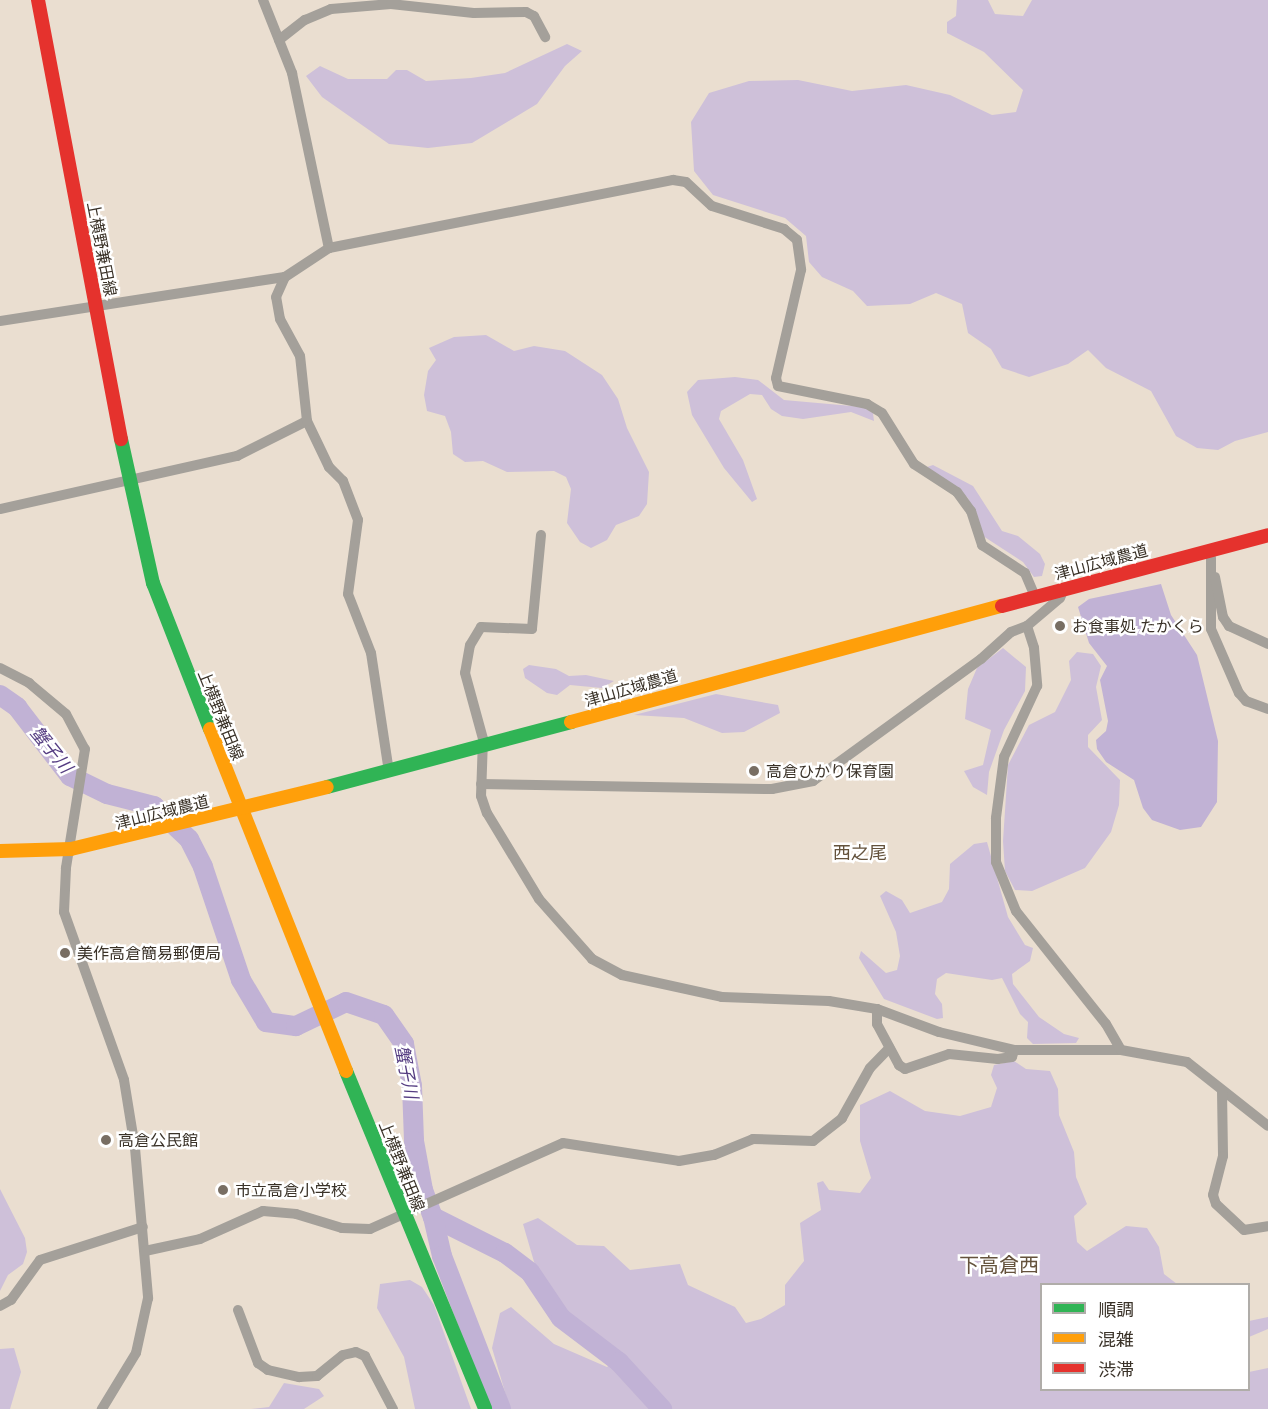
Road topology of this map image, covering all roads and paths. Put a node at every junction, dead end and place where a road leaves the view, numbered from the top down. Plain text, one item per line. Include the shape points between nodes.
1 (38, 0) edge
2 (263, 0) edge
3 (508, 5) edge
4 (545, 37) dead end
5 (279, 40) junction
6 (329, 248) junction
7 (285, 277) junction
8 (96, 307) junction
9 (0, 321) edge
10 (308, 421) junction
11 (129, 479) junction
12 (0, 509) edge
13 (541, 535) dead end
14 (1268, 535) edge
15 (1210, 554) junction
16 (1064, 589) junction
17 (1035, 596) junction
18 (1027, 626) junction
19 (1268, 644) edge
20 (0, 668) edge
21 (1268, 709) edge
22 (483, 747) junction
23 (389, 772) junction
24 (481, 784) junction
25 (242, 810) junction
26 (71, 849) junction
27 (0, 851) edge
28 (877, 1009) junction
29 (889, 1048) junction
30 (1014, 1050) junction
31 (1121, 1050) junction
32 (1222, 1091) junction
33 (1268, 1126) edge
34 (405, 1216) junction
35 (1268, 1226) edge
36 (143, 1227) junction
37 (145, 1251) junction
38 (0, 1306) edge
39 (238, 1310) dead end
40 (102, 1409) edge
41 (393, 1409) edge
42 (485, 1409) edge

1 - 8 main road, 上横野兼田線
2 - 5 street
3 - 4 street via 534,16
3 - 5 street via 474,13 405,4 343,6 305,20
5 - 6 street via 299,100
6 - 7 street
6 - 17 street via 673,180 686,182 712,206 784,229 797,240 801,270 776,378 778,386 867,404 882,413 914,464 957,492 971,511 982,545 1025,573
7 - 8 street
7 - 10 street via 276,297 278,310 300,356
8 - 9 street
8 - 11 main road, 上横野兼田線
10 - 11 street via 237,456
10 - 23 street via 329,466 348,490 358,520 348,594 371,653
11 - 12 street
11 - 25 main road, 上横野兼田線 via 166,624
13 - 22 street via 532,629 482,627 470,645 465,673
14 - 15 main road, 津山広域農道
15 - 16 main road, 津山広域農道
15 - 19 street via 1223,617 1241,634
15 - 21 street via 1211,629 1239,693 1246,701
16 - 17 main road, 津山広域農道
16 - 18 street via 1060,598
17 - 22 main road, 津山広域農道
18 - 24 street via 1011,632 981,659 813,781 772,789
18 - 31 street via 1034,648 1037,686 1004,757 996,818 996,862 1016,911 1106,1024
20 - 26 street via 29,683 66,714 85,749
22 - 23 main road, 津山広域農道
22 - 24 street
23 - 25 main road, 津山広域農道
24 - 28 street via 481,796 499,838 539,899 591,959 606,969 658,985 722,997 829,1001
25 - 26 main road, 津山広域農道
25 - 34 main road, 上横野兼田線
26 - 27 main road, 津山広域農道
26 - 36 street via 64,912 124,1080
28 - 29 street via 877,1024
28 - 30 street via 946,1034
29 - 30 street via 905,1069 949,1054 998,1059 1012,1057
29 - 34 street via 870,1068 842,1118 813,1141 753,1139 705,1158 679,1161 563,1143
30 - 31 street
31 - 32 street via 1187,1062
32 - 33 street
32 - 35 street via 1223,1156 1213,1195 1244,1230
34 - 37 street via 370,1229 355,1229 296,1214 263,1211 200,1239
34 - 42 main road, 上横野兼田線
36 - 37 street
36 - 38 street via 40,1260 11,1300
37 - 40 street via 148,1298 143,1335
39 - 41 street via 258,1363 268,1370 299,1377 317,1376 344,1355 356,1352 365,1356

